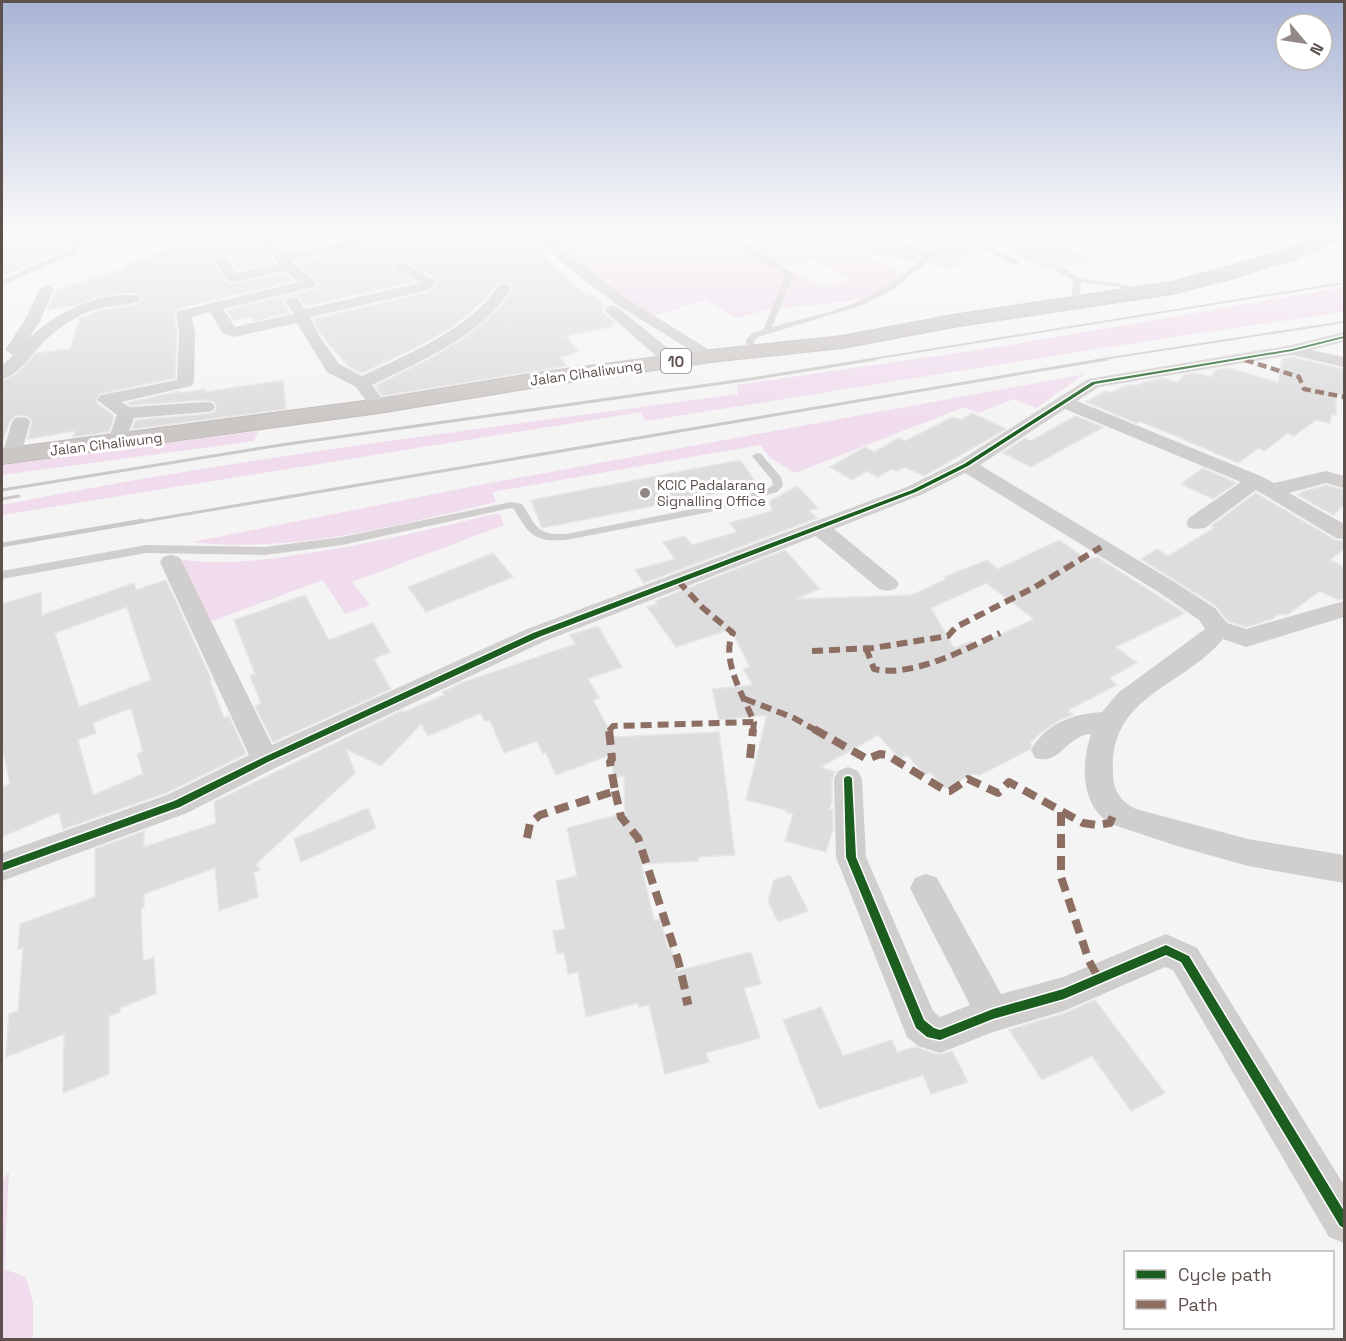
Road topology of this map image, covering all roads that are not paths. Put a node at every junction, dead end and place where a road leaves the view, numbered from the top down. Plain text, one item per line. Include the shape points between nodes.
1 (44, 296) edge
2 (265, 296) edge
3 (289, 296) edge
4 (388, 296) edge
5 (500, 296) edge
6 (596, 296) edge
7 (614, 296) edge
8 (781, 296) edge
9 (877, 296) edge
10 (1077, 296) edge
11 (1124, 296) edge
12 (134, 299) dead end
13 (1083, 302) junction
14 (214, 307) junction
15 (302, 316) junction
16 (766, 332) junction
17 (1344, 337) edge
18 (1292, 350) junction
19 (751, 353) junction
20 (711, 356) junction
21 (674, 362) junction
22 (1344, 362) edge
23 (2, 373) edge
24 (362, 383) junction
25 (1063, 402) junction
26 (379, 406) junction
27 (206, 407) dead end
28 (127, 413) junction
29 (21, 422) dead end
30 (116, 443) junction
31 (6, 456) edge
32 (757, 456) dead end
33 (966, 465) junction
34 (1344, 482) edge
35 (1263, 485) junction
36 (1197, 523) dead end
37 (819, 528) junction
38 (1344, 533) edge
39 (171, 562) dead end
40 (2, 575) edge
41 (887, 584) dead end
42 (1344, 609) edge
43 (1218, 629) junction
44 (1108, 722) junction
45 (1045, 750) dead end
46 (265, 760) junction
47 (848, 779) dead end
48 (2, 867) edge
49 (1344, 869) edge
50 (926, 888) dead end
51 (993, 1014) junction
52 (1344, 1222) edge

1 - 23 street
2 - 14 street
3 - 15 street
4 - 15 street
5 - 24 street via 456,332
6 - 21 street
7 - 20 street
8 - 16 lane
9 - 16 lane
10 - 13 lane
11 - 13 highway, Jalan Cihaliwung / 10
12 - 23 street via 100,302 75,311 38,338
13 - 19 highway, Jalan Cihaliwung / 10
14 - 15 street via 234,332
14 - 28 street via 184,314 185,383 106,400
15 - 24 street via 333,368
16 - 19 lane via 750,339
17 - 18 street
18 - 22 street
18 - 25 street via 1094,383
19 - 20 highway, Jalan Cihaliwung / 10
20 - 21 highway, Jalan Cihaliwung / 10
21 - 26 highway, Jalan Cihaliwung / 10
24 - 26 street
25 - 33 street
25 - 35 street
26 - 30 highway, Jalan Cihaliwung / 10
27 - 28 street
28 - 30 street
29 - 31 street
30 - 31 highway, Jalan Cihaliwung / 10
32 - 40 lane via 777,479 778,486 773,490 710,509 566,537 547,538 536,533 518,506 511,505 342,541 265,551 146,549
33 - 37 street via 914,491
33 - 43 street via 1168,588 1207,614
34 - 35 street via 1326,477 1296,486
35 - 36 street
35 - 38 street
37 - 41 street
37 - 46 street via 536,635
39 - 46 street
42 - 43 street via 1246,638
43 - 44 street via 1212,639 1120,706
44 - 45 street via 1075,724
44 - 49 street via 1096,765 1104,794 1120,814 1248,852
46 - 48 street via 177,804
47 - 51 street via 851,857 920,1024 940,1035
50 - 51 street
51 - 52 street via 1064,994 1166,950 1175,953 1185,959

